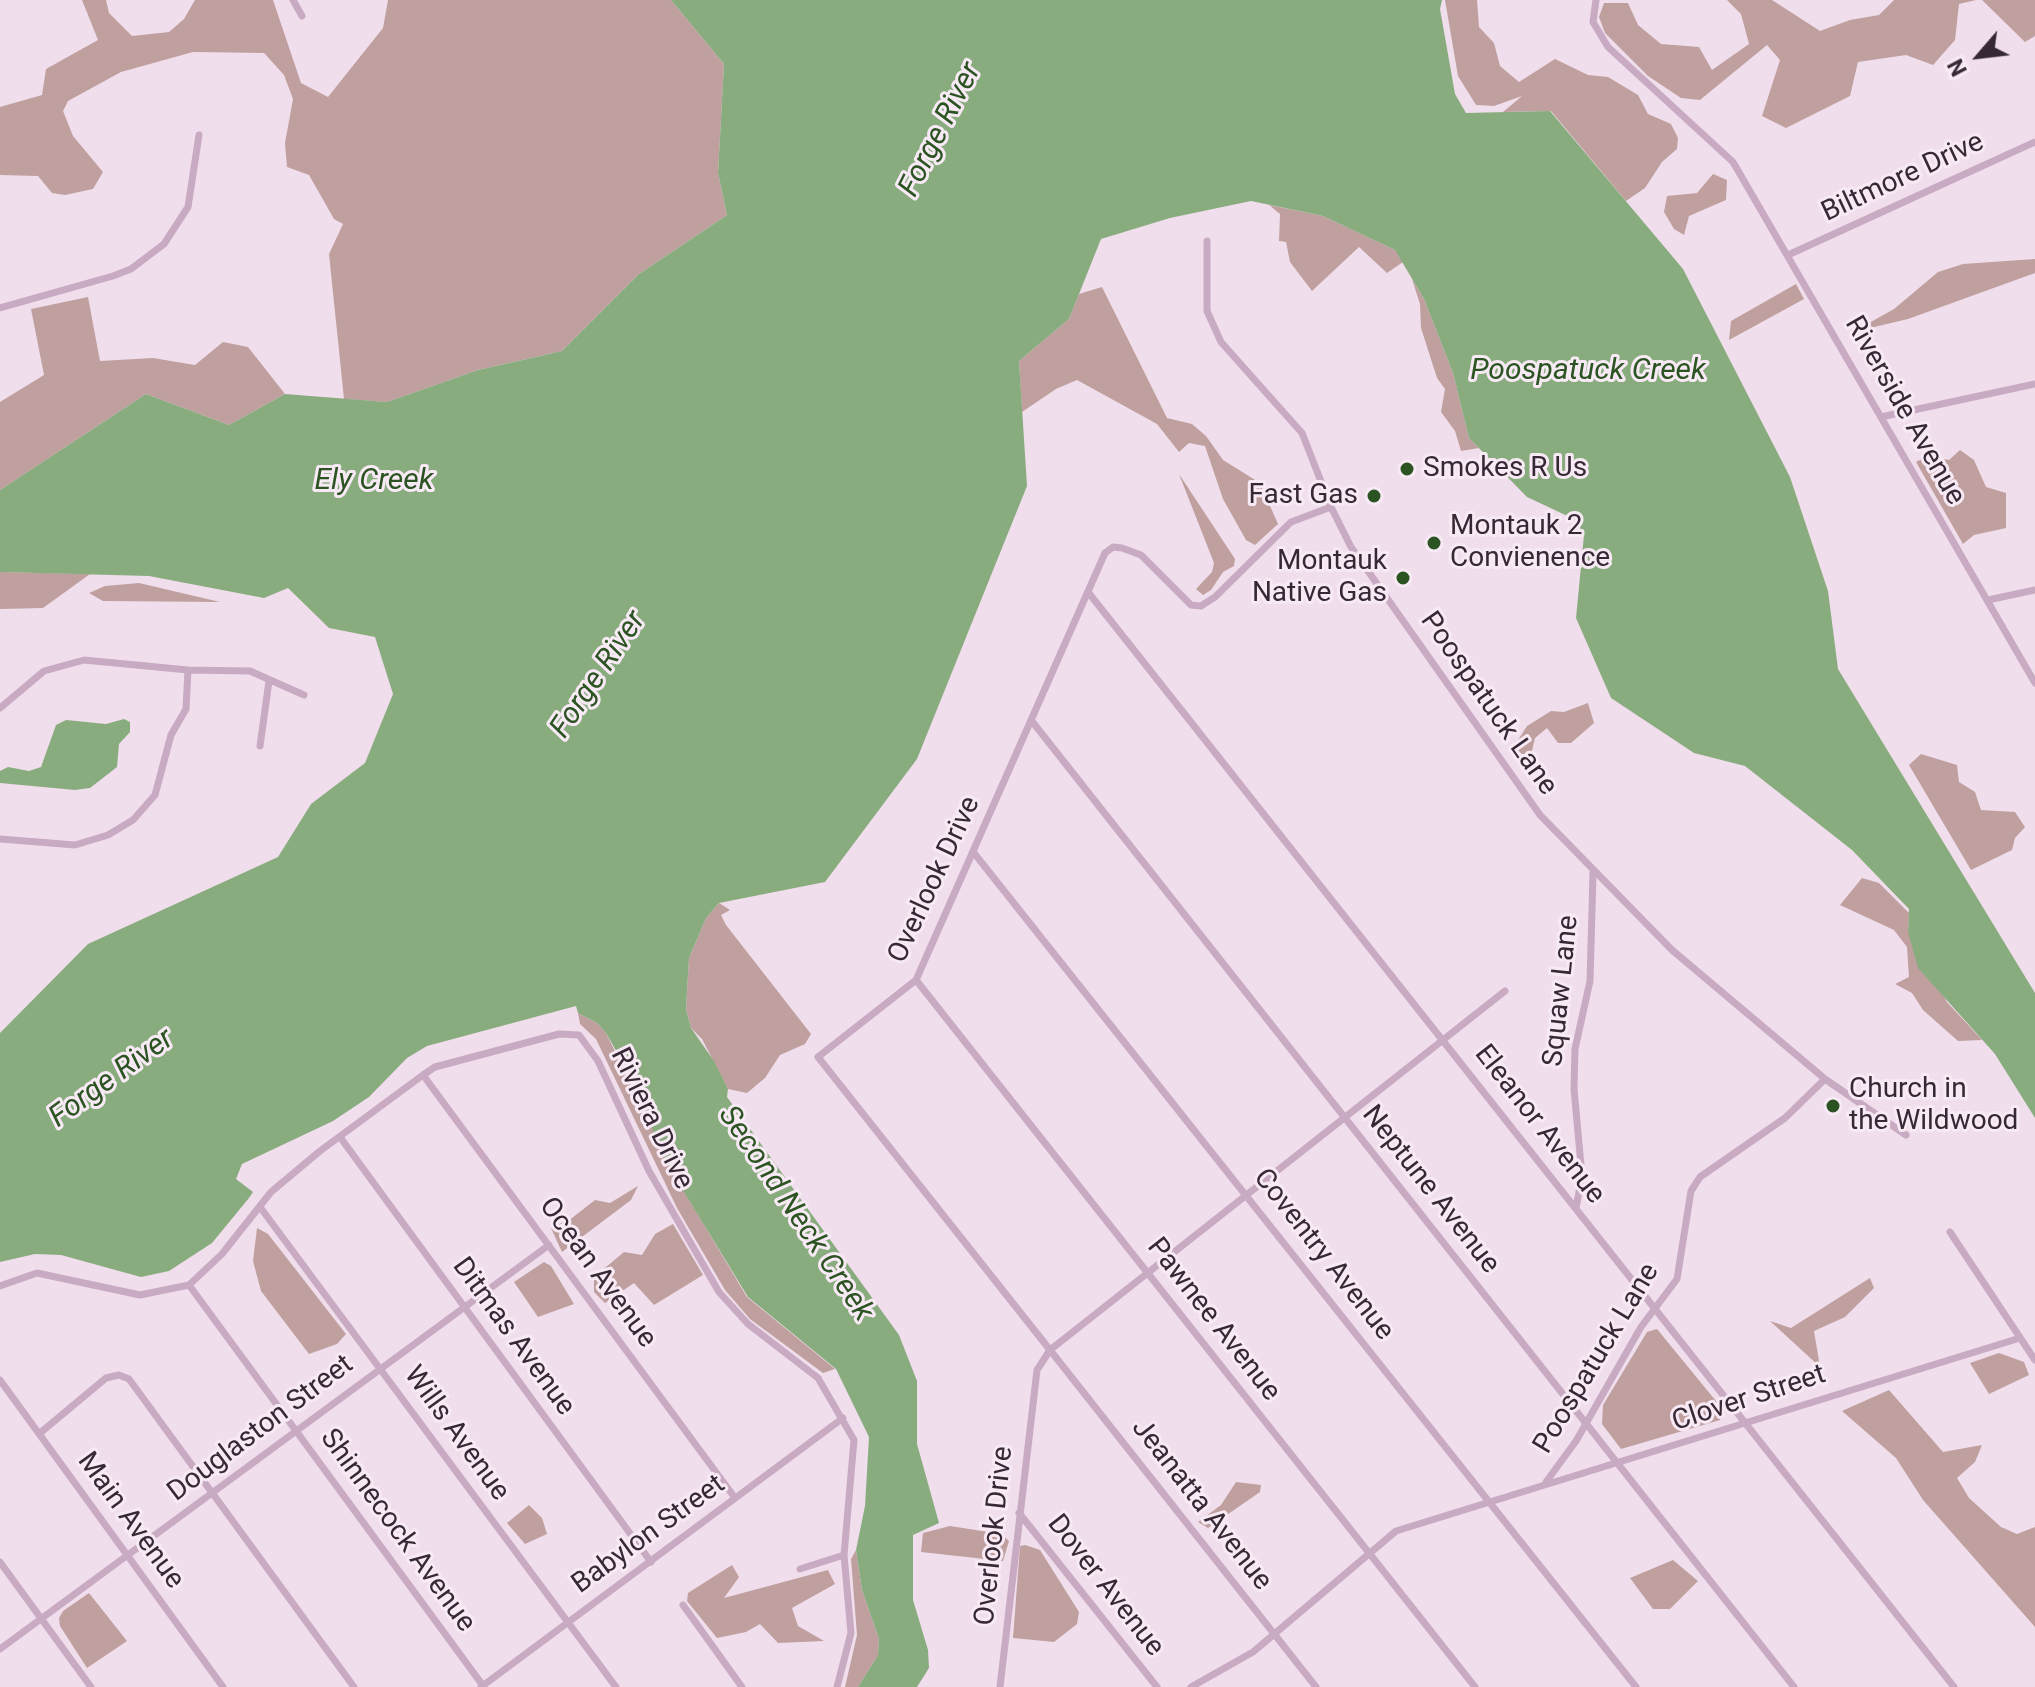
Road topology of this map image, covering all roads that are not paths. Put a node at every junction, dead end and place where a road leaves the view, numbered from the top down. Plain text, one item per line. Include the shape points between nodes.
1 (293, 0) edge
2 (1596, 0) edge
3 (302, 16) dead end
4 (199, 135) dead end
5 (2035, 142) edge
6 (1207, 241) dead end
7 (1788, 255) junction
8 (0, 308) edge
9 (2035, 384) edge
10 (1881, 417) junction
11 (1331, 507) junction
12 (2035, 590) edge
13 (1088, 592) junction
14 (1988, 600) junction
15 (188, 670) junction
16 (269, 681) junction
17 (2035, 683) edge
18 (304, 695) dead end
19 (0, 708) edge
20 (1031, 720) junction
21 (260, 746) dead end
22 (0, 839) edge
23 (974, 853) junction
24 (1593, 873) junction
25 (916, 980) junction
26 (1505, 991) dead end
27 (1443, 1039) junction
28 (423, 1075) junction
29 (1825, 1079) junction
30 (1343, 1116) junction
31 (1906, 1135) dead end
32 (340, 1137) junction
33 (1247, 1194) junction
34 (260, 1207) junction
35 (1576, 1208) junction
36 (1950, 1232) dead end
37 (549, 1245) junction
38 (1149, 1274) junction
39 (189, 1285) junction
40 (0, 1286) edge
41 (464, 1308) junction
42 (1656, 1309) junction
43 (2020, 1338) junction
44 (1050, 1350) junction
45 (2035, 1360) edge
46 (380, 1368) junction
47 (0, 1380) edge
48 (843, 1418) junction
49 (1585, 1422) junction
50 (1745, 1423) junction
51 (297, 1431) junction
52 (40, 1433) junction
53 (1618, 1464) junction
54 (1545, 1483) junction
55 (213, 1493) junction
56 (735, 1498) junction
57 (1491, 1502) junction
58 (1019, 1513) junction
59 (1369, 1553) junction
60 (844, 1555) junction
61 (128, 1556) junction
62 (0, 1562) edge
63 (651, 1562) junction
64 (800, 1569) dead end
65 (683, 1605) dead end
66 (41, 1619) junction
67 (567, 1622) junction
68 (1275, 1634) junction
69 (0, 1649) edge
70 (483, 1686) edge
71 (91, 1687) edge
72 (223, 1687) edge
73 (354, 1687) edge
74 (616, 1687) edge
75 (742, 1687) edge
76 (837, 1687) edge
77 (1000, 1687) edge
78 (1157, 1687) edge
79 (1191, 1687) edge
80 (1316, 1687) edge
81 (1475, 1687) edge
82 (1636, 1687) edge
83 (1794, 1687) edge
84 (1954, 1687) edge

1 - 3 street
2 - 7 street, Riverside Avenue via 1593,22 1608,47 1733,162
4 - 8 street via 188,207 164,244 131,269
5 - 7 street, Biltmore Drive
6 - 11 street, Poospatuck Lane via 1207,311 1221,342 1302,433
7 - 10 street, Riverside Avenue
9 - 10 street
10 - 14 street, Riverside Avenue
11 - 13 street, Overlook Drive via 1291,522 1201,606 1191,605 1141,555 1122,548 1105,553
11 - 24 street, Poospatuck Lane via 1356,554 1496,757
12 - 14 street
13 - 20 street, Overlook Drive
13 - 27 street, Eleanor Avenue
14 - 17 street, Riverside Avenue
15 - 16 street via 250,671
15 - 19 street via 84,660 66,663 44,671
15 - 22 street via 186,709 171,735 155,795 133,820 75,845
16 - 18 street
16 - 21 street
20 - 23 street, Overlook Drive
20 - 30 street, Neptune Avenue
23 - 25 street, Overlook Drive
23 - 33 street, Coventry Avenue
24 - 29 street, Poospatuck Lane via 1672,950
24 - 35 street, Squaw Lane via 1590,981 1575,1049 1582,1176
25 - 38 street, Pawnee Avenue
25 - 44 street, Overlook Drive via 818,1057
26 - 27 street
27 - 30 street
27 - 35 street, Eleanor Avenue
28 - 32 street, Riviera Drive
28 - 37 street, Ocean Avenue
28 - 48 street, Riviera Drive via 435,1067 559,1034 579,1035 598,1061 649,1171 719,1292 748,1324 818,1378
29 - 31 street, Poospatuck Lane
29 - 42 street, Poospatuck Lane via 1785,1118 1700,1177 1691,1191 1677,1279
30 - 33 street
30 - 49 street, Neptune Avenue
32 - 34 street, Riviera Drive via 271,1192
32 - 41 street, Ditmas Avenue
33 - 38 street
33 - 57 street, Coventry Avenue
34 - 39 street, Riviera Drive
34 - 46 street, Wills Avenue
35 - 42 street, Eleanor Avenue
36 - 43 street
37 - 41 street, Douglaston Street
37 - 56 street, Ocean Avenue
38 - 44 street
38 - 59 street, Pawnee Avenue
39 - 40 street via 140,1295 37,1273
39 - 51 street, Shinnecock Avenue
41 - 46 street, Douglaston Street
41 - 63 street, Ditmas Avenue
42 - 49 street, Poospatuck Lane
42 - 50 street, Eleanor Avenue
43 - 45 street
43 - 50 street, Clover Street
44 - 58 street, Overlook Drive via 1037,1370
44 - 68 street, Jeanatta Avenue
46 - 51 street, Douglaston Street
46 - 67 street, Wills Avenue
47 - 52 street, Main Avenue
48 - 56 street, Babylon Street
48 - 60 street, Riviera Drive via 854,1440
49 - 53 street, Neptune Avenue
49 - 54 street, Poospatuck Lane
50 - 53 street, Clover Street
50 - 84 street, Eleanor Avenue
51 - 55 street, Douglaston Street
51 - 70 street, Shinnecock Avenue
52 - 55 street via 106,1378 119,1375 129,1379
52 - 61 street, Main Avenue
53 - 54 street, Clover Street
53 - 83 street, Neptune Avenue
54 - 57 street, Clover Street
55 - 61 street, Douglaston Street
55 - 73 street
56 - 63 street, Babylon Street
57 - 59 street via 1396,1531
57 - 82 street, Coventry Avenue
58 - 77 street, Overlook Drive
58 - 78 street, Dover Avenue
59 - 68 street
59 - 81 street, Pawnee Avenue
60 - 64 street
60 - 76 street, Riviera Drive via 851,1633
61 - 66 street, Douglaston Street
61 - 72 street, Main Avenue
62 - 66 street
63 - 67 street, Babylon Street
65 - 75 street
66 - 69 street, Douglaston Street
66 - 71 street
67 - 70 street, Babylon Street
67 - 74 street, Wills Avenue
68 - 79 street via 1237,1663
68 - 80 street, Jeanatta Avenue

